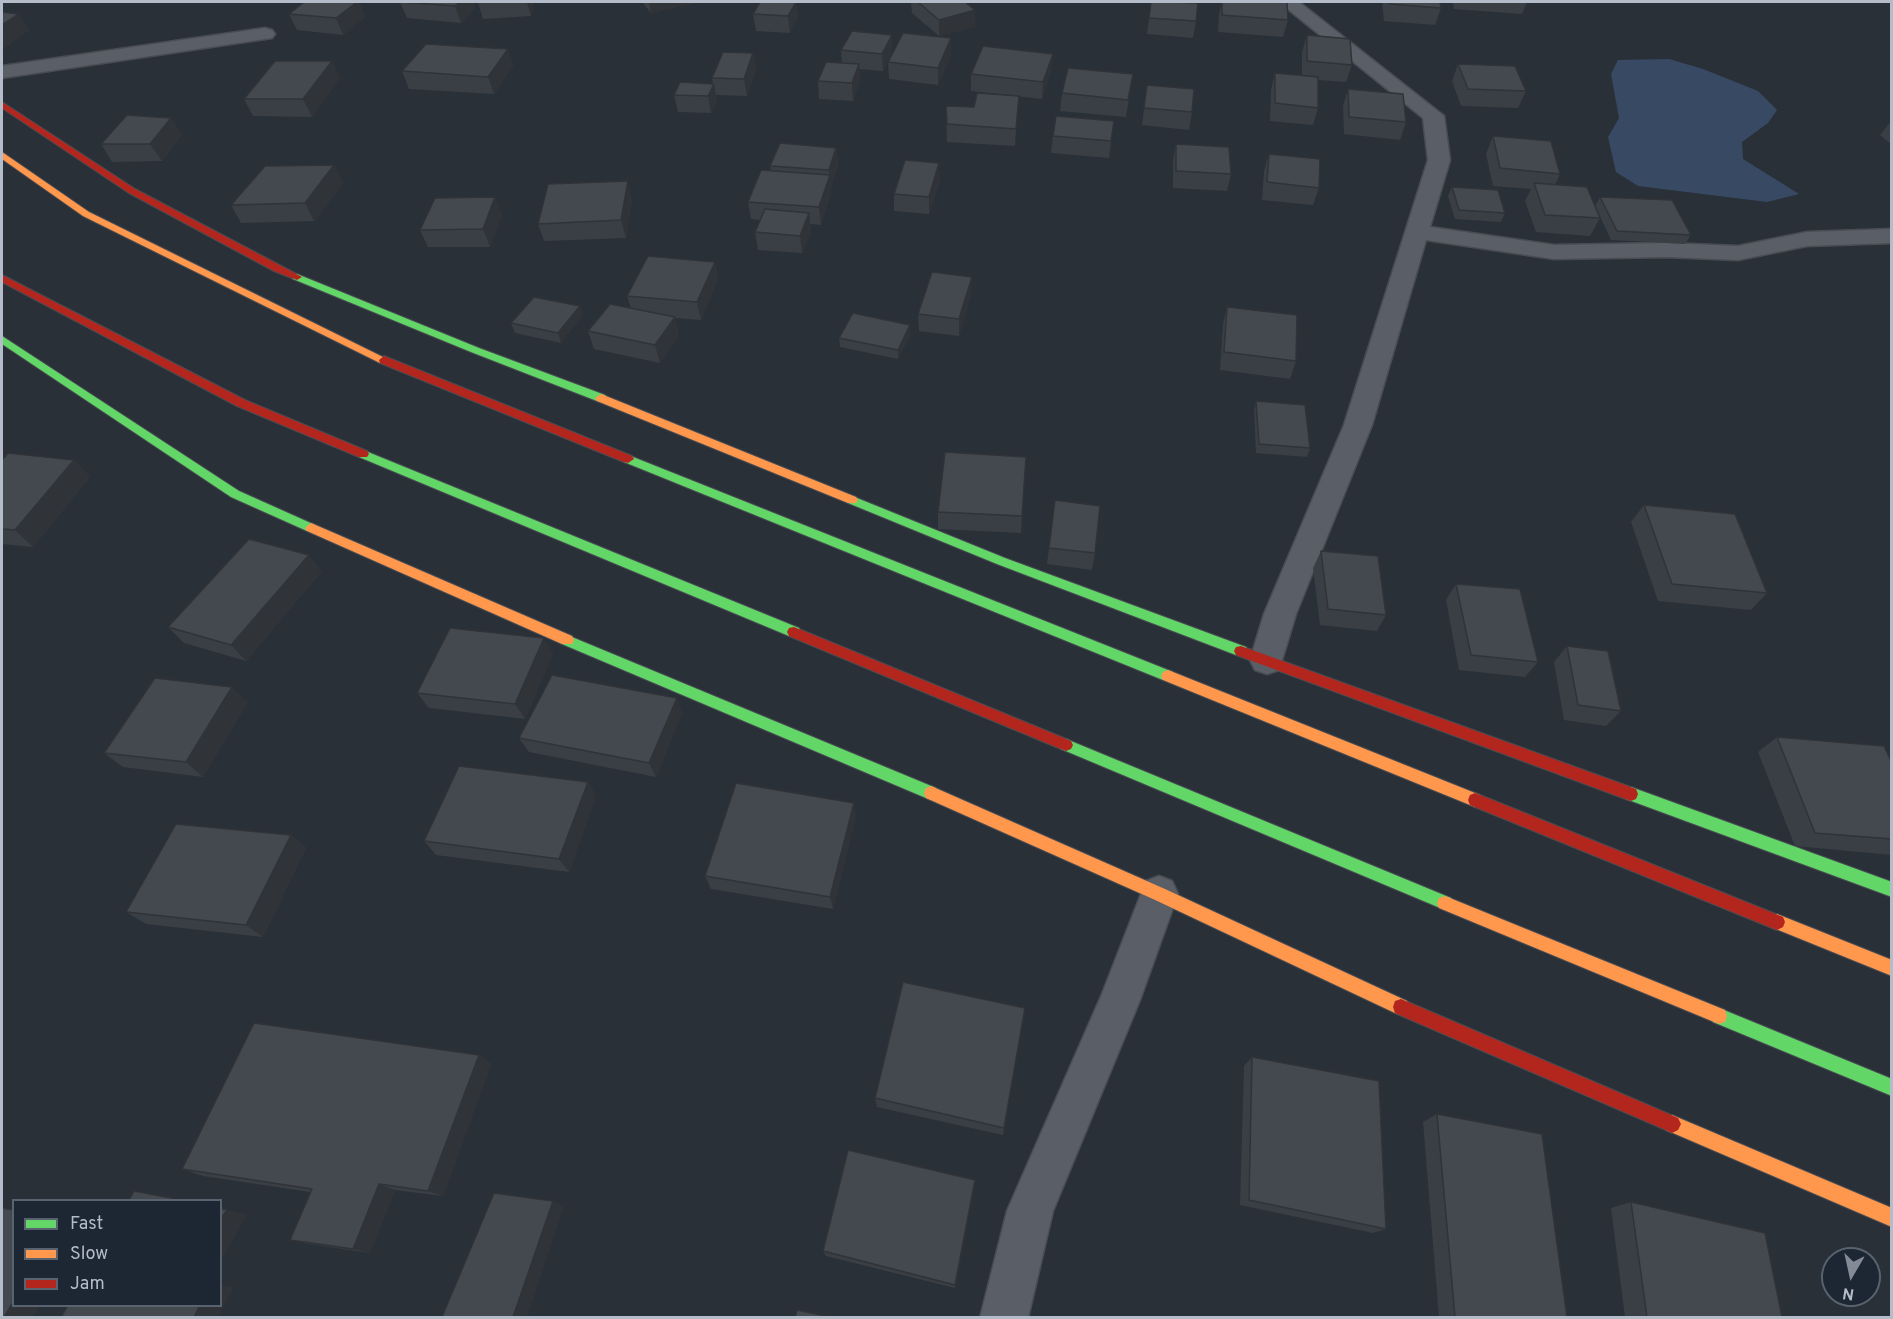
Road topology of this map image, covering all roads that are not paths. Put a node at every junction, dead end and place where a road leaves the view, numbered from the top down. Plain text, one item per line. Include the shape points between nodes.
1 (1288, 2) edge
2 (265, 34) dead end
3 (2, 72) edge
4 (2, 105) edge
5 (2, 154) edge
6 (1418, 232) junction
7 (1892, 236) edge
8 (2, 278) edge
9 (2, 339) edge
10 (1267, 660) junction
11 (1892, 890) edge
12 (1159, 894) junction
13 (1892, 968) edge
14 (1892, 1088) edge
15 (1892, 1218) edge
16 (1004, 1317) edge

1 - 6 street via 1433,116 1439,160
2 - 3 street
4 - 10 main road via 132,191 278,269 475,350 656,418 1001,561
5 - 13 main road via 86,214 371,355
6 - 7 street via 1554,252 1738,253 1807,239
6 - 10 street via 1358,425 1280,614
8 - 14 main road via 241,403
9 - 12 main road via 235,494
10 - 11 main road
12 - 15 main road via 1444,1027
12 - 16 street via 1120,1000 1030,1211

